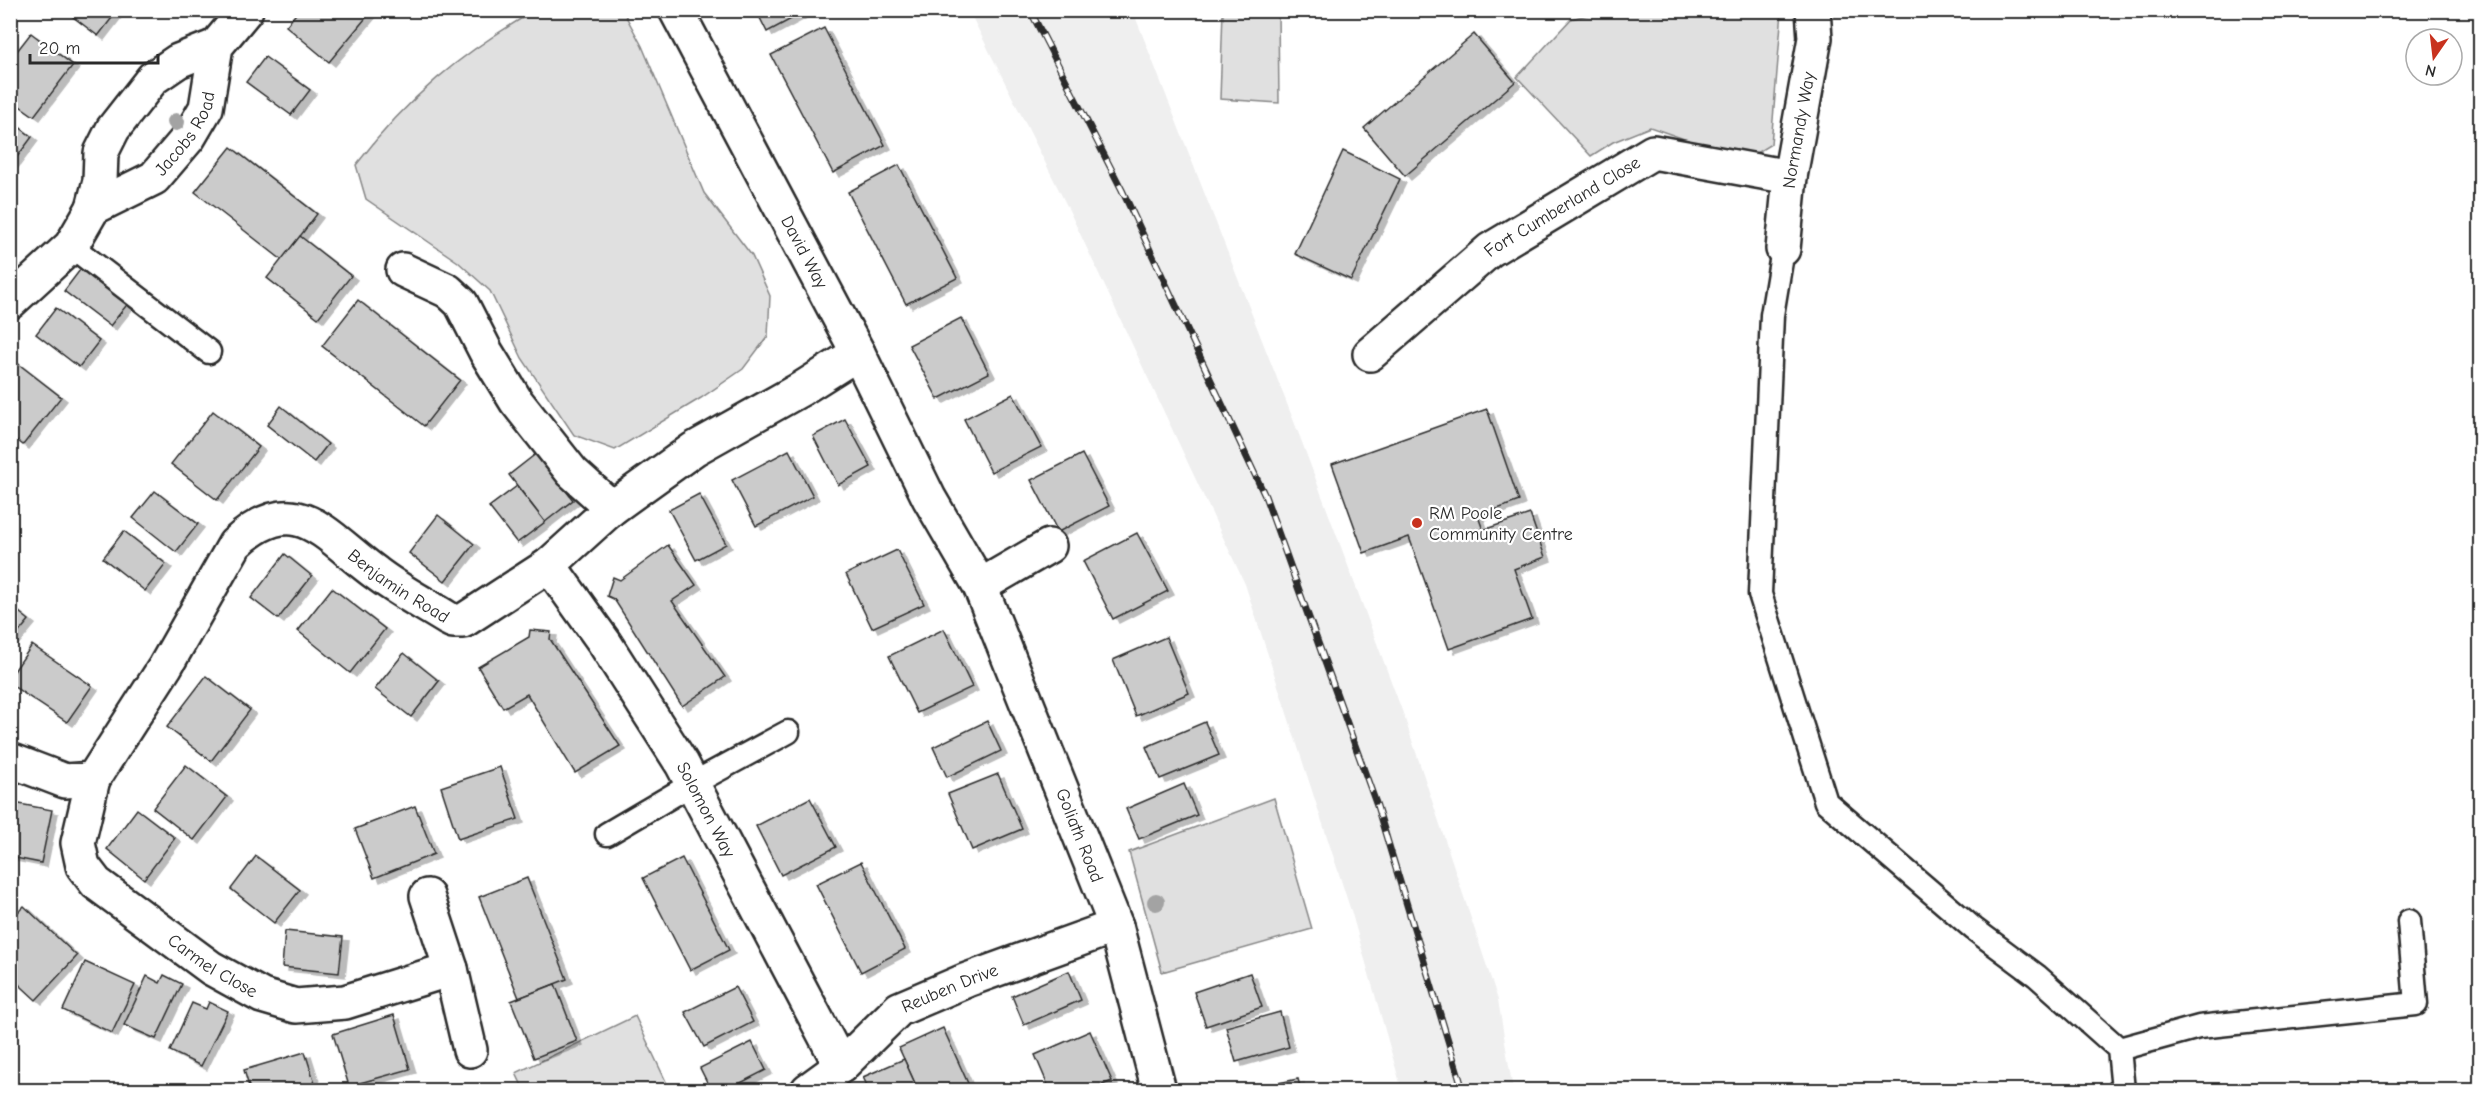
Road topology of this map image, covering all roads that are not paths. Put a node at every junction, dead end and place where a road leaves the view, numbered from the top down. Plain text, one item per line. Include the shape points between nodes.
1 (246, 10) edge
2 (676, 10) edge
3 (1813, 10) edge
4 (216, 46) junction
5 (1790, 177) junction
6 (93, 208) junction
7 (71, 246) junction
8 (1783, 249) joint
9 (403, 270) dead end
10 (10, 302) edge
11 (209, 352) dead end
12 (858, 353) junction
13 (1370, 354) dead end
14 (929, 498) joint
15 (612, 508) junction
16 (1049, 546) dead end
17 (549, 565) junction
18 (980, 586) junction
19 (788, 732) dead end
20 (10, 760) edge
21 (93, 779) junction
22 (692, 783) junction
23 (607, 834) dead end
24 (428, 896) dead end
25 (2409, 921) dead end
26 (1116, 926) junction
27 (451, 969) junction
28 (2119, 1049) junction
29 (470, 1050) dead end
30 (842, 1066) junction
31 (808, 1090) edge
32 (1160, 1090) edge
33 (2123, 1090) edge

1 - 4 street
2 - 12 street, David Way
3 - 5 street, Normandy Way via 1815,38
4 - 6 street, Jacobs Road via 206,108 189,137 154,178
4 - 6 street via 178,60 153,78 113,129 101,153 100,181
5 - 8 street, Normandy Way
5 - 13 street, Fort Cumberland Close via 1653,152 1490,250
6 - 7 street
7 - 10 street
7 - 11 lane
8 - 28 lane via 1772,315 1760,594 1826,802
9 - 15 street via 448,291 461,303 516,401 572,472
12 - 14 street, David Way
12 - 15 street, Benjamin Road via 694,449
14 - 18 street, Goliath Road
15 - 17 street, Benjamin Road
16 - 18 street
17 - 21 street, Benjamin Road via 470,617 453,621 376,574 320,528 292,519 267,521 235,544 165,667
17 - 22 street, Solomon Way via 604,642
18 - 26 street, Goliath Road
19 - 22 lane
20 - 21 street via 65,781
21 - 27 street, Carmel Close via 78,843 83,866 96,883 210,968 262,996 296,1006 345,1002
22 - 23 lane
22 - 30 street, Solomon Way
24 - 27 street
25 - 28 lane via 2416,1004 2199,1027
26 - 30 street, Reuben Drive via 899,1009
26 - 32 street, Goliath Road
27 - 29 street
28 - 33 lane
30 - 31 street, Reuben Drive

